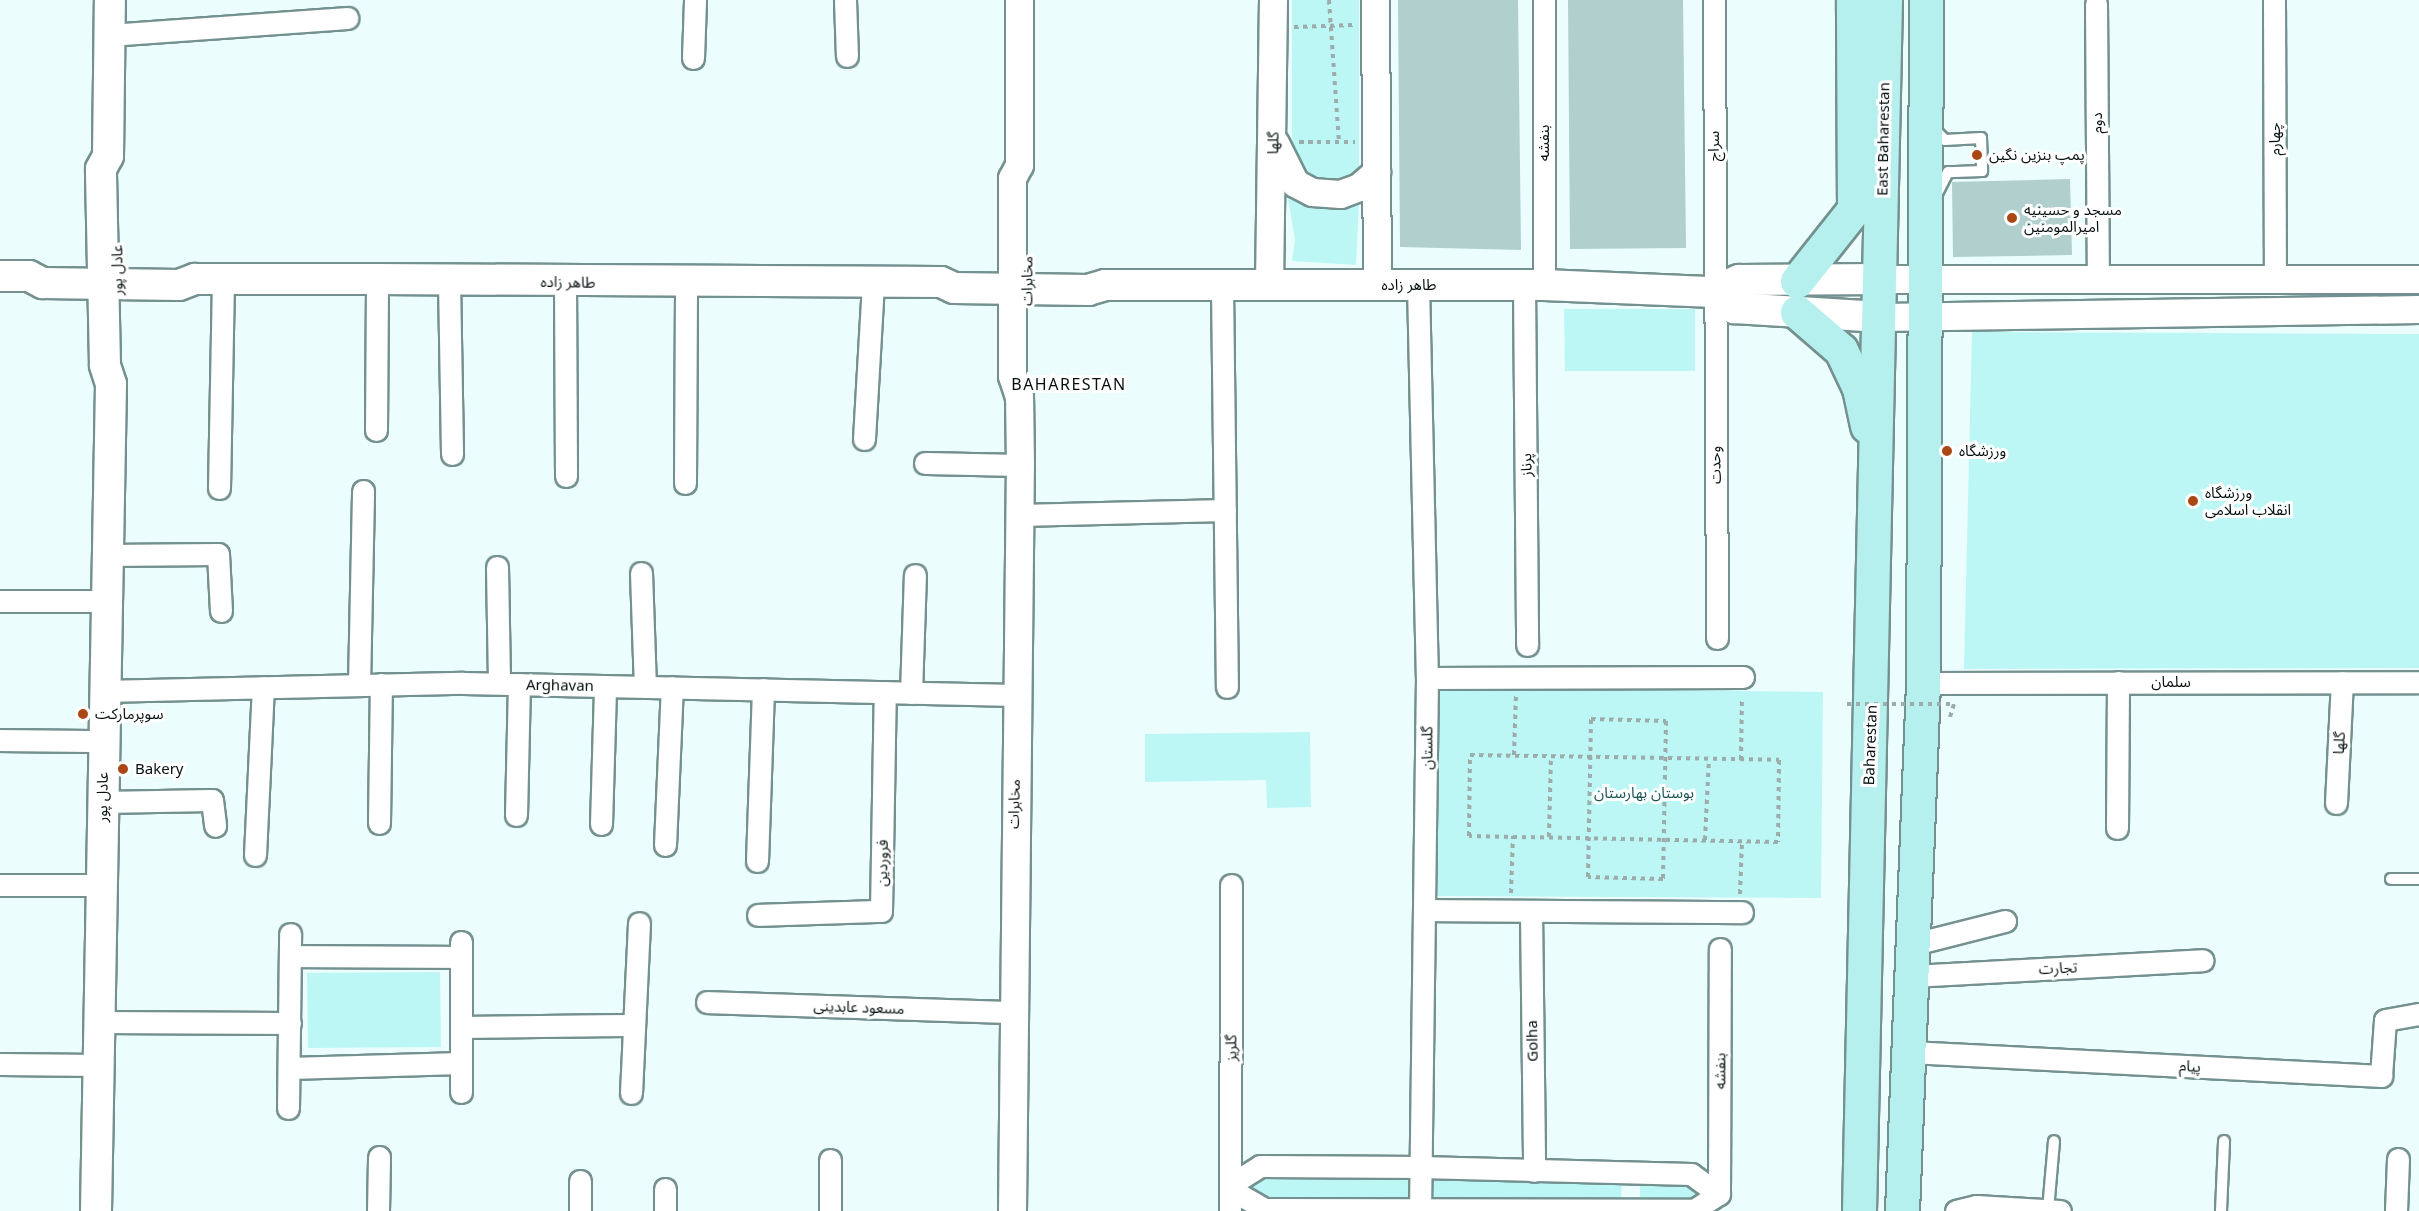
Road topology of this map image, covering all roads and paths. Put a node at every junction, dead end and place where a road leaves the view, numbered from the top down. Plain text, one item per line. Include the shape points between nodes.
1 (110, 0) edge
2 (695, 0) edge
3 (846, 0) edge
4 (1019, 0) edge
5 (1273, 0) edge
6 (1329, 0) edge
7 (1375, 0) edge
8 (1544, 0) edge
9 (1714, 0) edge
10 (1853, 0) edge
11 (1885, 0) edge
12 (1926, 0) edge
13 (2274, 0) edge
14 (2096, 4) dead end
15 (347, 18) dead end
16 (1359, 25) dead end
17 (1330, 26) junction
18 (1292, 27) dead end
19 (109, 34) junction
20 (847, 56) dead end
21 (693, 58) dead end
22 (1926, 112) junction
23 (1283, 141) junction
24 (1339, 142) junction
25 (1359, 142) dead end
26 (1376, 172) junction
27 (1936, 267) junction
28 (14, 276) edge
29 (110, 276) junction
30 (2098, 277) junction
31 (2275, 277) junction
32 (209, 279) junction
33 (377, 279) junction
34 (1882, 279) junction
35 (2419, 279) edge
36 (449, 280) junction
37 (565, 281) junction
38 (1019, 281) junction
39 (686, 283) junction
40 (873, 283) junction
41 (1269, 285) junction
42 (1377, 285) junction
43 (1418, 285) junction
44 (1534, 285) junction
45 (1222, 286) junction
46 (1714, 292) junction
47 (1797, 297) junction
48 (2419, 309) edge
49 (1881, 316) junction
50 (1924, 316) junction
51 (376, 430) dead end
52 (864, 439) dead end
53 (452, 453) dead end
54 (925, 464) dead end
55 (1020, 465) junction
56 (1877, 475) junction
57 (566, 477) dead end
58 (685, 483) dead end
59 (219, 488) dead end
60 (363, 490) dead end
61 (1225, 510) junction
62 (1019, 515) junction
63 (106, 555) junction
64 (497, 567) dead end
65 (641, 573) dead end
66 (915, 575) dead end
67 (0, 601) edge
68 (105, 601) junction
69 (221, 611) dead end
70 (1717, 638) dead end
71 (1527, 645) dead end
72 (1427, 678) junction
73 (1516, 679) junction
74 (1923, 682) junction
75 (2118, 682) junction
76 (2342, 682) junction
77 (2419, 682) edge
78 (509, 683) junction
79 (381, 684) junction
80 (1743, 684) joint
81 (359, 685) junction
82 (605, 686) junction
83 (263, 687) junction
84 (645, 687) junction
85 (672, 687) junction
86 (1227, 687) dead end
87 (763, 689) junction
88 (104, 691) junction
89 (885, 692) junction
90 (911, 693) junction
91 (1016, 695) junction
92 (1847, 704) dead end
93 (1954, 704) dead end
94 (0, 740) edge
95 (103, 741) junction
96 (1514, 755) junction
97 (1551, 756) junction
98 (1590, 757) junction
99 (1665, 758) junction
100 (1709, 759) junction
101 (1741, 760) junction
102 (102, 802) junction
103 (2336, 803) dead end
104 (516, 815) dead end
105 (379, 823) dead end
106 (601, 824) dead end
107 (215, 826) dead end
108 (2117, 828) dead end
109 (1513, 836) junction
110 (1549, 837) junction
111 (1588, 838) junction
112 (1664, 839) junction
113 (1706, 840) junction
114 (1742, 841) junction
115 (665, 845) dead end
116 (255, 855) dead end
117 (757, 861) dead end
118 (2391, 879) dead end
119 (2419, 879) edge
120 (0, 885) edge
121 (101, 885) junction
122 (1231, 885) dead end
123 (1511, 896) dead end
124 (1740, 905) joint
125 (1426, 910) junction
126 (1531, 911) junction
127 (759, 915) dead end
128 (2005, 921) dead end
129 (639, 923) dead end
130 (290, 933) dead end
131 (1720, 949) dead end
132 (290, 956) junction
133 (1913, 960) junction
134 (2203, 960) dead end
135 (707, 1002) dead end
136 (1012, 1012) junction
137 (2419, 1014) edge
138 (99, 1022) junction
139 (290, 1023) junction
140 (632, 1025) junction
141 (461, 1027) junction
142 (1910, 1052) junction
143 (461, 1063) junction
144 (0, 1064) edge
145 (98, 1065) junction
146 (289, 1068) junction
147 (461, 1092) dead end
148 (631, 1093) dead end
149 (288, 1108) dead end
150 (1906, 1140) junction
151 (2054, 1141) dead end
152 (2224, 1141) dead end
153 (379, 1157) dead end
154 (2398, 1159) dead end
155 (830, 1160) dead end
156 (1420, 1167) junction
157 (1534, 1171) junction
158 (1631, 1174) junction
159 (580, 1181) dead end
160 (1230, 1187) junction
161 (665, 1189) dead end
162 (1719, 1194) junction
163 (1420, 1209) edge
164 (1631, 1210) edge
165 (96, 1211) edge
166 (378, 1211) edge
167 (580, 1211) edge
168 (665, 1211) edge
169 (831, 1211) edge
170 (1012, 1211) edge
171 (1230, 1211) edge
172 (1859, 1211) edge
173 (1902, 1211) edge
174 (1920, 1211) edge
175 (1956, 1211) edge
176 (2048, 1211) edge
177 (2060, 1211) edge
178 (2221, 1211) edge
179 (2396, 1211) edge

1 - 19 main road, عادل پور
2 - 21 street
3 - 20 street
4 - 38 street, مخابرات via 1019,165 1026,177
5 - 23 street, گلها
6 - 17 path
7 - 26 street
8 - 44 street, بنفشه
9 - 46 street, سراج
10 - 47 main road via 1854,209
11 - 34 main road, East Baharestan
12 - 22 main road
13 - 31 street, چهارم
14 - 30 street, دوم
15 - 19 street
16 - 17 path
17 - 18 path
17 - 24 path
19 - 29 main road, عادل پور via 108,156 116,169
22 - 27 main road
22 - 27 lane via 1940,137 1981,138 1982,171 1948,172 1938,190
23 - 24 path
23 - 26 street via 1295,183 1312,192 1340,194 1359,187
23 - 41 street, گلها
24 - 25 path
26 - 42 street
27 - 30 street via 1971,278
27 - 34 street
27 - 50 main road
28 - 29 main road, طاهر زاده via 43,267
29 - 32 main road, طاهر زاده via 179,285
29 - 63 main road, عادل پور via 118,367 111,384
30 - 31 street
31 - 35 street
32 - 33 main road, طاهر زاده
32 - 59 street
33 - 36 main road, طاهر زاده
33 - 51 street
34 - 47 main road, طاهر زاده
34 - 49 main road, Baharestan
36 - 37 main road, طاهر زاده
36 - 53 street
37 - 39 main road, طاهر زاده
37 - 57 street
38 - 40 main road, طاهر زاده via 953,275 941,282
38 - 45 main road, طاهر زاده via 1090,277 1105,285
38 - 55 street, مخابرات via 1012,376 1019,397
39 - 40 main road, طاهر زاده
39 - 58 street
40 - 52 street
41 - 42 main road, طاهر زاده
41 - 45 main road, طاهر زاده
42 - 43 main road, طاهر زاده
43 - 44 main road, طاهر زاده
43 - 72 street, گلستان
44 - 46 main road, طاهر زاده
44 - 71 street, پرناز
45 - 61 street
46 - 47 main road, طاهر زاده via 1739,280
46 - 70 street, وحدت
47 - 49 main road, طاهر زاده
47 - 56 main road via 1841,350 1859,388
48 - 50 street
49 - 50 street
49 - 56 main road, Baharestan
50 - 74 main road
54 - 55 street
55 - 62 street, مخابرات
56 - 172 main road, Baharestan
60 - 81 street
61 - 62 street
61 - 86 street
62 - 91 street, مخابرات
63 - 68 main road, عادل پور
63 - 69 street via 219,555
64 - 78 street
65 - 84 street
66 - 90 street
67 - 68 street
68 - 88 main road, عادل پور
72 - 73 street
72 - 125 street, گلستان
73 - 80 street
73 - 96 path
74 - 75 street, سلمان
74 - 133 main road
75 - 76 street, سلمان
75 - 108 street
76 - 77 street, سلمان
76 - 103 street, گلها
78 - 79 street, Arghavan
78 - 82 street, Arghavan
78 - 104 street
79 - 81 street, Arghavan
79 - 105 street
80 - 101 path
81 - 83 street, Arghavan
82 - 84 street, Arghavan
82 - 106 street
83 - 88 street, Arghavan
83 - 116 street
84 - 85 street, Arghavan
85 - 87 street, Arghavan
85 - 115 street
87 - 89 street, Arghavan
87 - 117 street
88 - 95 main road, عادل پور
89 - 90 street, Arghavan
89 - 127 street, فروردین via 881,911
90 - 91 street, Arghavan
91 - 136 street, مخابرات
92 - 93 path, bridge
94 - 95 street
95 - 102 main road, عادل پور
96 - 97 path
96 - 109 path via 1470,754 1468,836
97 - 98 path
97 - 110 path
98 - 99 path
98 - 99 path via 1591,719 1602,719 1666,721
98 - 111 path
99 - 100 path
99 - 112 path
100 - 101 path
100 - 113 path
101 - 114 path via 1779,760 1778,842
102 - 107 street via 212,800
102 - 121 main road, عادل پور
109 - 110 path
109 - 123 path
110 - 111 path
111 - 112 path
111 - 112 path via 1588,877 1663,879
112 - 113 path
113 - 114 path
114 - 124 path
118 - 119 lane
120 - 121 street
121 - 138 main road, عادل پور
122 - 160 street, گلریز
124 - 126 street
125 - 126 street
125 - 156 street, گلستان
126 - 157 street, Golha
128 - 133 street
129 - 140 street
130 - 132 street
131 - 162 street, بنفشه
132 - 139 street
132 - 141 street via 461,950
133 - 134 street, تجارت
133 - 142 main road
135 - 136 street, مسعود عابدینی
136 - 170 street, مخابرات
137 - 142 street, پیام via 2385,1020 2381,1076
138 - 139 street
138 - 145 main road, عادل پور
139 - 146 street
140 - 141 street
140 - 148 street
141 - 143 street
142 - 150 main road
143 - 146 street
143 - 147 street
144 - 145 street
145 - 165 main road, عادل پور
146 - 149 street
150 - 173 main road
150 - 174 main road
151 - 176 lane
152 - 178 lane
153 - 166 street
154 - 179 street
155 - 169 street
156 - 157 street
156 - 160 street via 1260,1166
156 - 163 street, گلستان
157 - 158 street
158 - 162 street via 1691,1174
158 - 164 street
159 - 167 street
160 - 163 street via 1264,1209
160 - 171 street, گلریز
161 - 168 street
162 - 164 street via 1694,1210
163 - 164 street
175 - 176 street via 1976,1206
176 - 177 street

